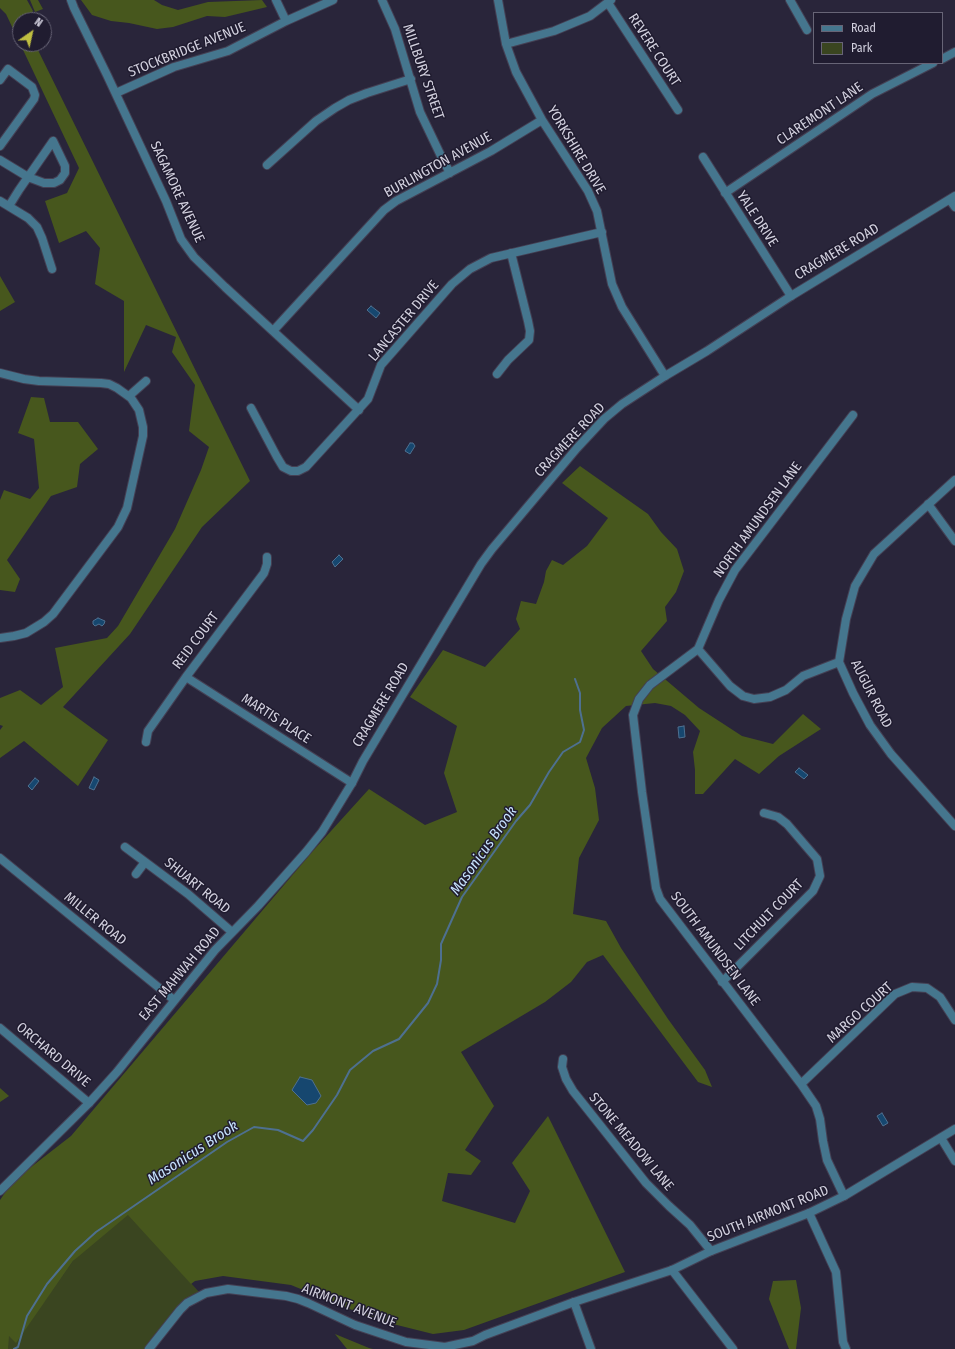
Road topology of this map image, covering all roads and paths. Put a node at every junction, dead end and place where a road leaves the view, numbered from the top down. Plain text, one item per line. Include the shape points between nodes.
1 (71, 0) edge
2 (276, 0) edge
3 (333, 0) edge
4 (382, 0) edge
5 (498, 0) edge
6 (790, 0) edge
7 (610, 2) edge
8 (286, 21) junction
9 (807, 30) dead end
10 (506, 44) junction
11 (955, 52) edge
12 (943, 58) edge
13 (931, 64) edge
14 (410, 79) junction
15 (0, 80) edge
16 (116, 93) junction
17 (678, 110) dead end
18 (542, 120) junction
19 (0, 146) edge
20 (703, 157) dead end
21 (0, 160) edge
22 (267, 165) dead end
23 (450, 173) junction
24 (28, 177) junction
25 (725, 193) junction
26 (952, 198) edge
27 (0, 201) edge
28 (9, 206) junction
29 (955, 207) edge
30 (602, 232) junction
31 (511, 253) junction
32 (52, 269) dead end
33 (791, 296) junction
34 (273, 331) junction
35 (0, 373) edge
36 (497, 374) dead end
37 (665, 376) junction
38 (146, 381) dead end
39 (129, 396) junction
40 (251, 408) dead end
41 (359, 410) junction
42 (852, 415) dead end
43 (955, 480) edge
44 (928, 504) junction
45 (955, 541) edge
46 (267, 557) dead end
47 (0, 638) edge
48 (698, 649) junction
49 (839, 662) junction
50 (186, 677) junction
51 (146, 742) dead end
52 (362, 761) joint
53 (352, 783) junction
54 (764, 813) dead end
55 (955, 826) edge
56 (124, 847) dead end
57 (0, 858) edge
58 (145, 862) junction
59 (136, 874) dead end
60 (232, 932) junction
61 (722, 982) junction
62 (174, 1000) junction
63 (955, 1020) edge
64 (0, 1028) edge
65 (564, 1059) dead end
66 (801, 1084) junction
67 (89, 1103) junction
68 (955, 1129) edge
69 (941, 1138) junction
70 (955, 1161) edge
71 (0, 1191) edge
72 (844, 1196) junction
73 (809, 1213) junction
74 (711, 1251) junction
75 (672, 1270) junction
76 (625, 1285) joint
77 (574, 1302) junction
78 (149, 1349) edge
79 (591, 1349) edge
80 (733, 1349) edge
81 (846, 1349) edge

1 - 16 street, SAGAMORE AVENUE
2 - 8 street
3 - 8 street, STOCKBRIDGE AVENUE
4 - 14 street, MILLBURY STREET via 395,29
5 - 10 street, YORKSHIRE DRIVE
6 - 9 street
7 - 10 street via 590,16 554,31
7 - 17 street, REVERE COURT
8 - 16 street, STOCKBRIDGE AVENUE via 228,51 174,67
10 - 18 street, YORKSHIRE DRIVE via 516,72
11 - 12 street
13 - 25 street, CLAREMONT LANE via 872,94
14 - 22 street via 367,92 335,108 316,121
14 - 23 street, MILLBURY STREET via 420,112
15 - 19 street via 8,69 32,87 35,95
16 - 34 street, SAGAMORE AVENUE via 181,239 194,257
18 - 23 street, BURLINGTON AVENUE
18 - 30 street, YORKSHIRE DRIVE via 588,191 597,211
20 - 25 street, YALE DRIVE
21 - 24 street
23 - 34 street, BURLINGTON AVENUE via 384,210
24 - 24 street via 53,141 65,166 65,173 54,184
24 - 28 street
25 - 33 street, YALE DRIVE
26 - 29 street
26 - 33 street, CRAGMERE ROAD
27 - 28 street
28 - 32 street via 37,227
30 - 31 street, LANCASTER DRIVE
30 - 37 street, YORKSHIRE DRIVE via 612,284
31 - 36 street via 530,331 529,340
31 - 41 street, LANCASTER DRIVE via 491,258 470,269 452,284 381,365 368,399
33 - 37 street, CRAGMERE ROAD
34 - 41 street, SAGAMORE AVENUE
35 - 39 street via 39,381 101,383 117,388
37 - 52 street, CRAGMERE ROAD via 622,404 604,420 492,548
38 - 39 street
39 - 47 street via 139,410 143,436 127,508 121,522 53,614 26,633
40 - 41 street, LANCASTER DRIVE via 276,457 283,467 290,471 306,467
42 - 48 street, NORTH AMUNDSEN LANE via 735,570
43 - 44 street, AUGUR ROAD
44 - 45 street
44 - 49 street, AUGUR ROAD via 874,554 855,586 846,619
46 - 50 street, REID COURT via 264,573
48 - 49 street via 730,686 743,696 754,699 770,697 786,690 803,676
48 - 61 street, SOUTH AMUNDSEN LANE via 650,685 639,698 633,715 656,888 660,899
49 - 55 street, AUGUR ROAD via 870,725
50 - 51 street, REID COURT via 148,731
50 - 53 street, MARTIS PLACE
52 - 53 street, EAST MAHWAH ROAD
53 - 60 street, EAST MAHWAH ROAD via 322,832 306,852
54 - 61 street, LITCHULT COURT via 778,817 787,824 817,860 820,876 813,891
56 - 58 street, SHUART ROAD
57 - 62 street, MILLER ROAD
58 - 59 street, SHUART ROAD
58 - 60 street, SHUART ROAD via 188,894
60 - 62 street, EAST MAHWAH ROAD
61 - 66 street, SOUTH AMUNDSEN LANE
62 - 67 street, EAST MAHWAH ROAD
63 - 66 street, MARGO COURT via 940,997 926,988 912,987 895,994
64 - 67 street, ORCHARD DRIVE
65 - 74 street, STONE MEADOW LANE via 562,1067 573,1091 646,1183 690,1225
66 - 72 street, SOUTH AMUNDSEN LANE via 816,1106 827,1160
67 - 71 street, EAST MAHWAH ROAD
68 - 69 street, SOUTH AIRMONT ROAD
69 - 70 street
69 - 72 street, SOUTH AIRMONT ROAD
72 - 73 street, SOUTH AIRMONT ROAD
73 - 74 street, SOUTH AIRMONT ROAD
73 - 81 street via 836,1272 843,1342
74 - 75 street, SOUTH AIRMONT ROAD
75 - 76 street, SOUTH AIRMONT ROAD
75 - 80 street
76 - 77 street, AIRMONT AVENUE
77 - 78 street, AIRMONT AVENUE via 473,1341 445,1347 406,1342 368,1330 286,1296 228,1289 216,1290 187,1303
77 - 79 street

